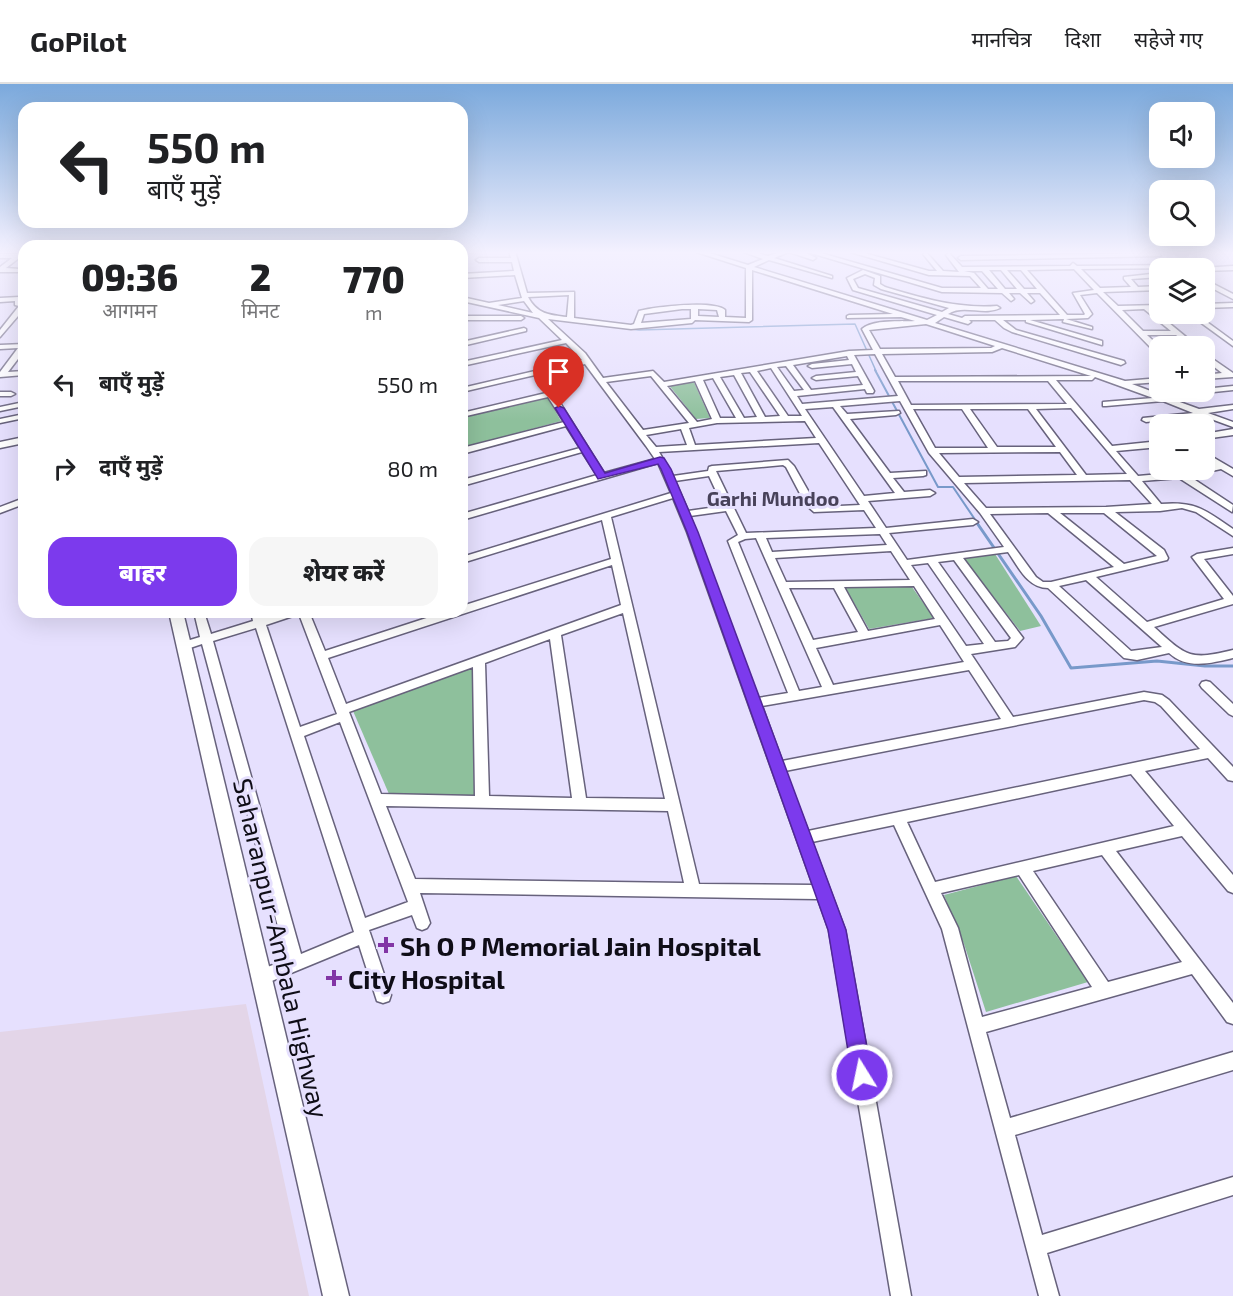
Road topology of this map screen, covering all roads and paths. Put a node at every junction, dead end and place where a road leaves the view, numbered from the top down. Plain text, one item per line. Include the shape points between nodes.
1 (696, 307) edge
2 (1145, 307) edge
3 (494, 308) edge
4 (511, 308) edge
5 (533, 308) edge
6 (572, 308) edge
7 (689, 308) edge
8 (703, 308) edge
9 (750, 308) edge
10 (884, 308) edge
11 (918, 308) edge
12 (956, 308) junction
13 (997, 308) edge
14 (1055, 308) edge
15 (1085, 308) edge
16 (1116, 308) joint
17 (1129, 308) edge
18 (976, 309) joint
19 (18, 312) edge
20 (514, 315) junction
21 (908, 315) junction
22 (943, 315) junction
23 (540, 317) junction
24 (849, 317) dead end
25 (468, 318) edge
26 (997, 318) junction
27 (1017, 318) junction
28 (1063, 318) junction
29 (722, 319) junction
30 (570, 320) junction
31 (967, 320) junction
32 (692, 321) dead end
33 (931, 322) junction
34 (1206, 324) edge
35 (637, 325) junction
36 (1050, 327) junction
37 (1090, 328) dead end
38 (524, 330) junction
39 (1141, 333) junction
40 (1177, 333) junction
41 (0, 335) edge
42 (1181, 336) edge
43 (979, 338) junction
44 (1037, 338) junction
45 (567, 341) junction
46 (1149, 341) edge
47 (468, 343) edge
48 (1099, 343) dead end
49 (1233, 344) edge
50 (1002, 345) junction
51 (18, 346) edge
52 (0, 347) edge
53 (539, 347) junction
54 (871, 351) junction
55 (1020, 351) junction
56 (849, 353) junction
57 (1089, 353) junction
58 (18, 354) edge
59 (586, 360) junction
60 (854, 362) junction
61 (468, 363) edge
62 (788, 363) junction
63 (806, 363) junction
64 (1121, 363) dead end
65 (1215, 363) edge
66 (772, 365) junction
67 (1072, 367) junction
68 (752, 369) junction
69 (736, 371) junction
70 (537, 372) junction
71 (18, 374) edge
72 (860, 374) junction
73 (1, 375) edge
74 (715, 375) junction
75 (1231, 375) edge
76 (1215, 376) edge
77 (1105, 377) junction
78 (698, 378) junction
79 (816, 378) junction
80 (1050, 378) junction
81 (892, 379) junction
82 (602, 380) junction
83 (1149, 381) edge
84 (1122, 383) junction
85 (663, 384) junction
86 (867, 387) junction
87 (1233, 388) edge
88 (468, 389) edge
89 (1215, 390) edge
90 (825, 391) junction
91 (809, 392) junction
92 (1149, 393) edge
93 (0, 394) edge
94 (11, 394) dead end
95 (550, 394) junction
96 (792, 394) junction
97 (895, 399) junction
98 (874, 400) junction
99 (1149, 400) edge
100 (1173, 402) edge
101 (835, 404) junction
102 (1106, 404) dead end
103 (965, 406) junction
104 (1030, 406) junction
105 (1073, 406) junction
106 (18, 407) edge
107 (800, 407) junction
108 (909, 407) junction
109 (1233, 407) edge
110 (0, 411) edge
111 (896, 413) dead end
112 (1201, 413) junction
113 (468, 414) edge
114 (18, 417) edge
115 (807, 417) junction
116 (845, 417) junction
117 (785, 418) junction
118 (762, 419) junction
119 (741, 420) junction
120 (1146, 420) dead end
121 (0, 421) edge
122 (717, 421) junction
123 (568, 423) junction
124 (694, 423) junction
125 (684, 425) junction
126 (1233, 425) edge
127 (640, 432) junction
128 (1233, 432) edge
129 (1215, 435) edge
130 (822, 440) junction
131 (18, 441) edge
132 (0, 445) edge
133 (1149, 445) edge
134 (692, 448) junction
135 (468, 449) edge
136 (585, 449) junction
137 (1063, 449) junction
138 (1109, 449) junction
139 (994, 450) junction
140 (932, 451) junction
141 (656, 455) junction
142 (1215, 461) edge
143 (1223, 466) junction
144 (1215, 468) edge
145 (1233, 472) edge
146 (923, 473) dead end
147 (712, 474) junction
148 (887, 476) junction
149 (602, 477) junction
150 (1149, 477) edge
151 (670, 478) junction
152 (1084, 478) junction
153 (1134, 478) junction
154 (958, 480) junction
155 (1188, 480) edge
156 (468, 481) edge
157 (930, 493) dead end
158 (677, 494) junction
159 (901, 495) junction
160 (18, 503) edge
161 (864, 503) junction
162 (729, 508) junction
163 (1160, 508) junction
164 (1232, 509) edge
165 (0, 510) edge
166 (1050, 510) junction
167 (1106, 510) junction
168 (983, 511) junction
169 (685, 514) junction
170 (468, 515) edge
171 (1207, 515) junction
172 (606, 516) junction
173 (973, 522) dead end
174 (883, 531) junction
175 (1233, 533) edge
176 (810, 534) junction
177 (743, 536) junction
178 (760, 536) junction
179 (894, 548) junction
180 (1002, 550) junction
181 (1233, 551) edge
182 (815, 553) junction
183 (768, 555) junction
184 (957, 557) junction
185 (468, 558) edge
186 (617, 560) junction
187 (931, 560) junction
188 (904, 563) junction
189 (1123, 569) junction
190 (1089, 577) junction
191 (918, 583) junction
192 (837, 584) junction
193 (781, 585) junction
194 (1050, 585) junction
195 (1232, 601) edge
196 (628, 607) junction
197 (468, 608) edge
198 (177, 618) edge
199 (201, 618) edge
200 (255, 618) edge
201 (257, 618) edge
202 (306, 618) edge
203 (438, 618) edge
204 (944, 621) junction
205 (1145, 626) junction
206 (555, 634) junction
207 (865, 635) junction
208 (207, 639) junction
209 (809, 645) junction
210 (184, 646) junction
211 (992, 646) junction
212 (1170, 649) junction
213 (962, 651) junction
214 (1233, 654) edge
215 (321, 656) junction
216 (479, 661) junction
217 (971, 665) junction
218 (1206, 685) dead end
219 (828, 689) junction
220 (795, 695) junction
221 (754, 703) junction
222 (1231, 707) edge
223 (343, 713) junction
224 (1010, 722) junction
225 (296, 734) junction
226 (1210, 752) junction
227 (777, 766) junction
228 (1134, 768) junction
229 (1233, 776) edge
230 (377, 800) junction
231 (482, 802) junction
232 (580, 803) junction
233 (674, 805) junction
234 (898, 818) junction
235 (1185, 829) junction
236 (803, 838) junction
237 (1105, 848) junction
238 (1023, 868) junction
239 (410, 886) junction
240 (1233, 886) edge
241 (932, 889) junction
242 (693, 890) junction
243 (823, 892) junction
244 (417, 906) junction
245 (422, 923) dead end
246 (361, 931) junction
247 (296, 964) junction
248 (1194, 966) junction
249 (261, 977) junction
250 (1104, 991) junction
251 (383, 995) dead end
252 (1233, 1016) edge
253 (976, 1027) junction
254 (1233, 1061) edge
255 (1004, 1129) junction
256 (1233, 1186) edge
257 (1036, 1247) junction
258 (336, 1296) edge
259 (901, 1296) edge
260 (1049, 1296) edge

1 - 29 street via 693,318
2 - 40 street
3 - 20 street
4 - 20 street
5 - 23 street
6 - 30 street
7 - 35 street via 643,311
8 - 29 street via 721,309
9 - 29 street via 750,319
10 - 21 street
11 - 22 street
12 - 18 street
12 - 22 street
12 - 31 street
13 - 18 street
14 - 28 street
15 - 28 street via 1089,315
16 - 17 street
16 - 39 street
19 - 41 street
20 - 23 street
20 - 25 street
20 - 38 street
21 - 24 street
21 - 33 street
22 - 31 street
22 - 33 street
23 - 30 street
23 - 45 street
26 - 27 street
26 - 31 street
26 - 44 street via 1009,329
27 - 28 street
27 - 36 street
28 - 36 street
28 - 37 street
30 - 35 street
31 - 43 street
32 - 35 street
33 - 43 street
33 - 54 street via 865,327
34 - 49 street
36 - 44 street
36 - 48 street
38 - 47 street
38 - 53 street
39 - 40 street
39 - 46 street
40 - 42 street
43 - 50 street
44 - 55 street
44 - 57 street
45 - 53 street
45 - 59 street
50 - 54 street via 992,350
50 - 55 street
51 - 52 street
53 - 61 street
54 - 56 street
54 - 81 street
55 - 67 street
56 - 60 street
56 - 63 street
57 - 64 street
57 - 67 street
58 - 73 street
59 - 70 street
59 - 82 street
60 - 63 street
60 - 72 street
62 - 63 street
62 - 66 street
62 - 91 street
63 - 79 street
65 - 75 street
66 - 68 street
66 - 96 street
67 - 77 street
68 - 69 street
68 - 117 street
69 - 74 street
69 - 118 street
70 - 88 street
70 - 95 street
71 - 73 street
72 - 79 street
72 - 86 street
74 - 78 street
74 - 119 street
75 - 76 street
77 - 80 street
77 - 84 street
78 - 85 street
78 - 122 street
79 - 90 street
80 - 81 street
80 - 105 street
81 - 97 street
82 - 85 street via 649,373
82 - 127 street
83 - 84 street
84 - 92 street
85 - 124 street
86 - 90 street
86 - 98 street
87 - 89 street
90 - 91 street
91 - 96 street
93 - 94 street
95 - 113 street
95 - 123 street
96 - 107 street
97 - 98 street
97 - 108 street
98 - 101 street
99 - 102 street
100 - 112 street
101 - 107 street
101 - 116 street
103 - 104 street
103 - 108 street
103 - 139 street
104 - 105 street
104 - 137 street
105 - 138 street
106 - 110 street
107 - 115 street
108 - 140 street
109 - 112 street
111 - 116 street
112 - 120 street
112 - 126 street
114 - 121 street
115 - 117 street
115 - 130 street
116 - 148 street
117 - 118 street
118 - 119 street
119 - 122 street
122 - 124 street
123 - 135 street
123 - 136 street
124 - 125 street
125 - 127 street
125 - 134 street
127 - 141 street
128 - 129 street
130 - 134 street
130 - 161 street
131 - 132 street
133 - 138 street
134 - 141 street
136 - 149 street
136 - 156 street
137 - 139 street
137 - 152 street
138 - 153 street
139 - 140 street
140 - 154 street
141 - 149 street
141 - 151 street
142 - 143 street
143 - 144 street
143 - 145 street
146 - 148 street
147 - 151 street
147 - 161 street via 715,468 785,462 817,510
147 - 162 street
148 - 159 street
149 - 170 street
150 - 153 street
151 - 158 street
152 - 153 street
152 - 154 street
153 - 163 street
154 - 168 street
155 - 164 street
157 - 159 street
158 - 169 street
158 - 172 street
159 - 161 street
160 - 165 street
161 - 174 street
162 - 169 street
162 - 177 street
163 - 167 street
163 - 171 street via 1189,506
164 - 171 street
166 - 167 street
166 - 168 street
166 - 189 street
167 - 189 street via 1163,555 1158,561
168 - 180 street
169 - 221 street
171 - 175 street
172 - 185 street
172 - 186 street
173 - 174 street
174 - 176 street
174 - 179 street
176 - 178 street
176 - 182 street
177 - 178 street
177 - 220 street via 733,543
178 - 183 street
179 - 182 street
179 - 188 street
180 - 184 street
180 - 194 street via 1032,579
181 - 195 street via 1197,556
182 - 183 street
183 - 193 street
184 - 187 street
184 - 211 street via 1016,635 1015,641
186 - 196 street
186 - 197 street
187 - 188 street
187 - 211 street
188 - 191 street
189 - 190 street
190 - 194 street
190 - 205 street
191 - 192 street
191 - 204 street
192 - 193 street
192 - 207 street
193 - 209 street
194 - 212 street via 1128,655
195 - 205 street
196 - 206 street
196 - 233 street
198 - 210 main road, Saharanpur-Ambala Highway
199 - 208 street
200 - 208 street
201 - 225 street
202 - 215 street
203 - 215 street
204 - 207 street
204 - 213 street
205 - 212 street
206 - 216 street
206 - 232 street
207 - 209 street
208 - 210 street
208 - 247 street
209 - 219 street
210 - 249 main road, Saharanpur-Ambala Highway
211 - 213 street
212 - 214 street via 1198,662
213 - 217 street
215 - 223 street
216 - 223 street
216 - 231 street
217 - 219 street
217 - 224 street
218 - 222 street
219 - 220 street
220 - 221 street
221 - 227 street
223 - 225 street
223 - 230 street
224 - 226 street via 1151,696 1165,703
224 - 227 street
225 - 246 street
226 - 228 street
226 - 229 street
227 - 236 street
228 - 234 street
228 - 235 street
230 - 231 street
230 - 239 street
231 - 232 street
232 - 233 street
233 - 242 street
234 - 236 street
234 - 241 street
235 - 237 street
235 - 240 street
236 - 243 street
237 - 238 street
237 - 248 street
238 - 241 street
238 - 250 street
239 - 242 street
239 - 244 street
241 - 253 street via 950,928
242 - 243 street
243 - 259 street via 837,930
244 - 245 street
244 - 246 street
246 - 247 street
246 - 251 street
247 - 249 street
248 - 250 street
248 - 252 street
249 - 258 main road, Saharanpur-Ambala Highway
250 - 253 street
253 - 255 street
254 - 255 street
255 - 257 street
256 - 257 street
257 - 260 street

